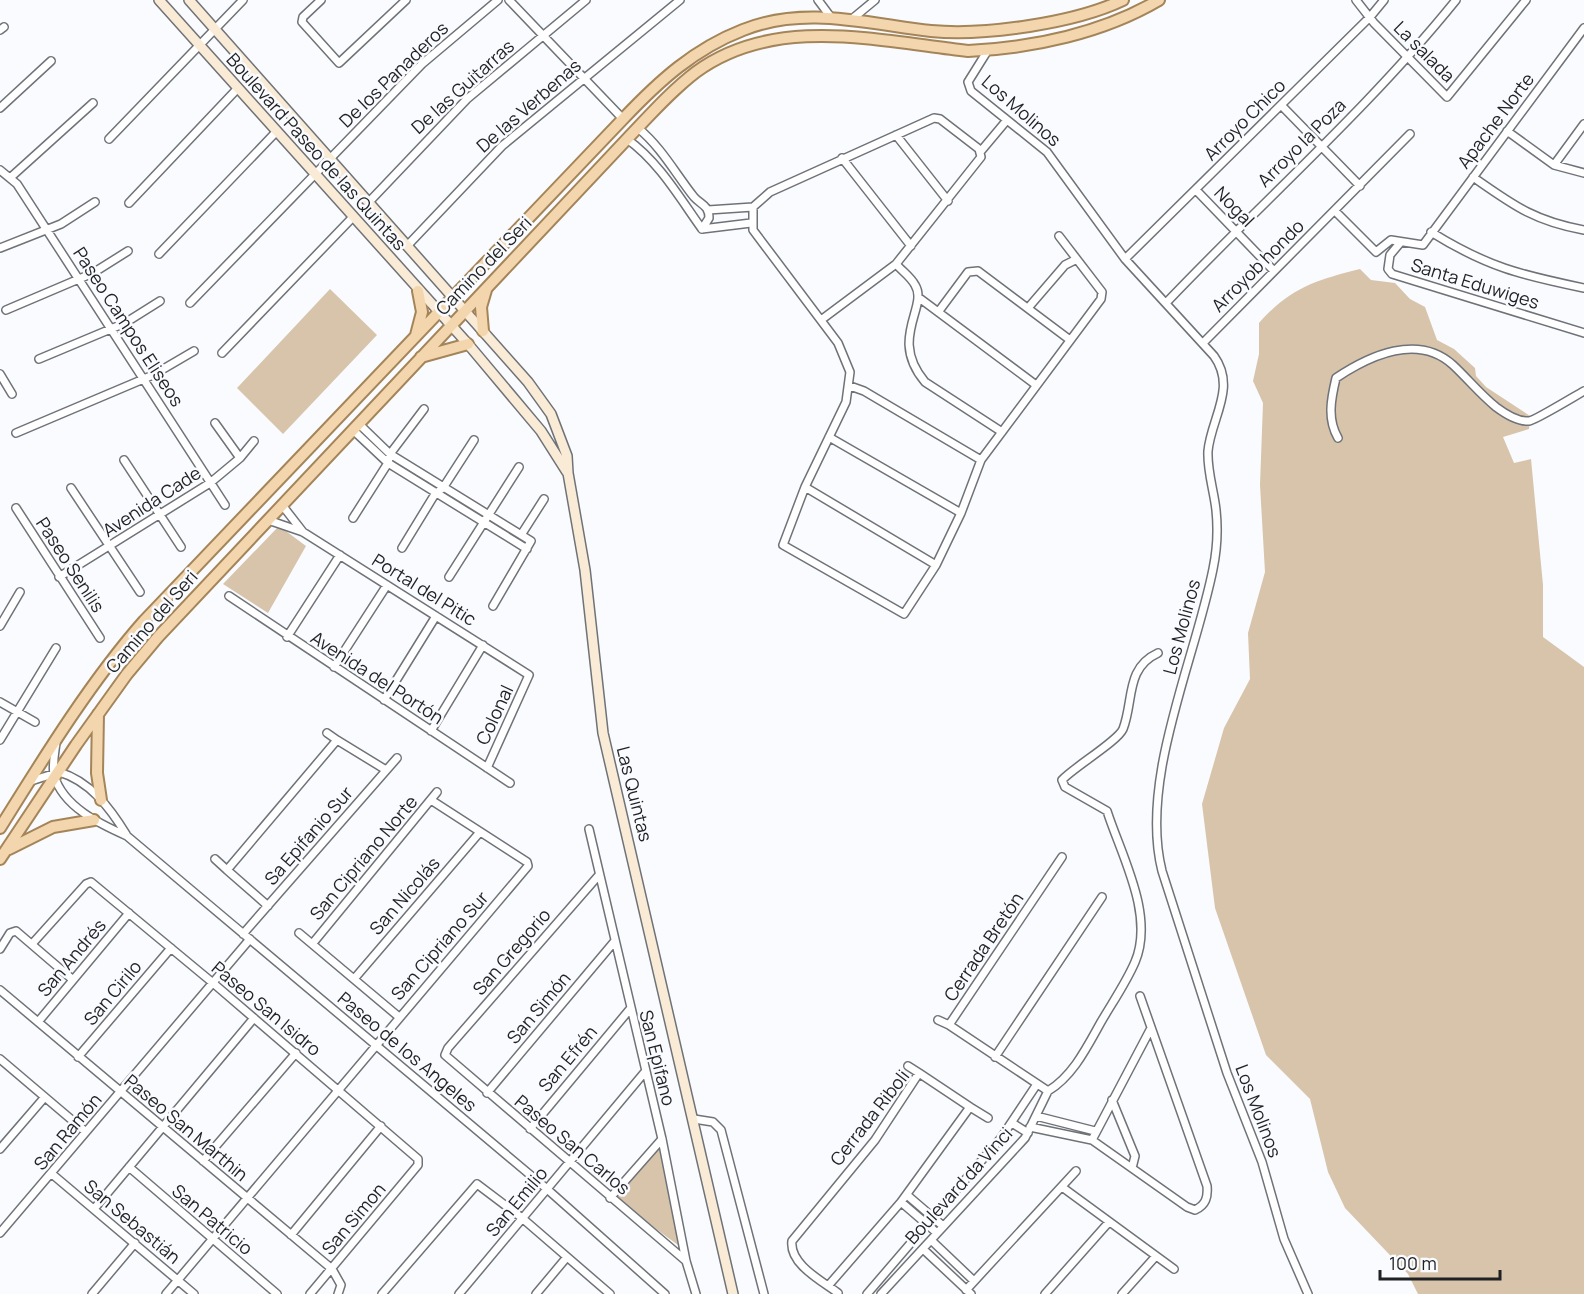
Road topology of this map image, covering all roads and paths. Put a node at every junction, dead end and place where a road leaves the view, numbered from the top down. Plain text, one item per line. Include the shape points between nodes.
1 (159, 0) edge
2 (189, 0) edge
3 (243, 0) edge
4 (321, 0) edge
5 (406, 0) edge
6 (498, 0) edge
7 (509, 0) edge
8 (586, 0) edge
9 (680, 0) edge
10 (818, 0) edge
11 (875, 0) edge
12 (1123, 0) edge
13 (1159, 0) edge
14 (1356, 0) edge
15 (1384, 0) edge
16 (1456, 0) edge
17 (1526, 0) edge
18 (830, 16) junction
19 (1370, 17) junction
20 (852, 19) junction
21 (1584, 28) edge
22 (214, 30) junction
23 (543, 35) junction
24 (199, 45) junction
25 (988, 50) junction
26 (1409, 58) junction
27 (51, 61) dead end
28 (584, 78) junction
29 (238, 88) junction
30 (93, 103) dead end
31 (1281, 105) junction
32 (0, 108) edge
33 (623, 118) junction
34 (1007, 120) junction
35 (1584, 124) edge
36 (638, 128) junction
37 (1507, 131) junction
38 (276, 132) junction
39 (1410, 134) dead end
40 (896, 135) junction
41 (627, 139) junction
42 (110, 140) dead end
43 (1321, 146) junction
44 (981, 151) junction
45 (842, 158) junction
46 (329, 160) junction
47 (673, 165) junction
48 (1554, 165) junction
49 (0, 170) edge
50 (1584, 172) edge
51 (662, 173) junction
52 (314, 174) junction
53 (11, 177) junction
54 (1473, 177) junction
55 (1360, 186) junction
56 (1196, 190) junction
57 (696, 199) junction
58 (948, 201) junction
59 (95, 202) dead end
60 (129, 202) dead end
61 (368, 203) junction
62 (686, 206) junction
63 (753, 207) junction
64 (708, 210) junction
65 (1335, 211) junction
66 (352, 218) junction
67 (752, 224) junction
68 (702, 229) junction
69 (47, 230) junction
70 (1236, 230) junction
71 (1584, 230) edge
72 (1431, 232) junction
73 (1059, 236) dead end
74 (1400, 243) junction
75 (407, 246) junction
76 (911, 246) junction
77 (0, 248) edge
78 (128, 251) dead end
79 (159, 254) dead end
80 (1076, 260) junction
81 (1125, 260) junction
82 (896, 264) junction
83 (1274, 271) junction
84 (78, 278) junction
85 (486, 288) junction
86 (1584, 288) edge
87 (418, 291) junction
88 (452, 297) junction
89 (918, 297) junction
90 (160, 301) dead end
91 (190, 303) dead end
92 (1166, 303) junction
93 (1028, 309) junction
94 (6, 310) dead end
95 (464, 310) junction
96 (939, 311) junction
97 (439, 312) junction
98 (821, 320) junction
99 (450, 324) junction
100 (111, 328) junction
101 (483, 331) junction
102 (1584, 333) edge
103 (415, 337) junction
104 (1070, 340) junction
105 (1203, 342) junction
106 (468, 344) junction
107 (194, 351) dead end
108 (222, 353) dead end
109 (421, 357) junction
110 (39, 359) dead end
111 (0, 374) edge
112 (144, 378) junction
113 (1036, 385) junction
114 (850, 386) junction
115 (1584, 391) edge
116 (12, 394) dead end
117 (424, 409) dead end
118 (215, 423) dead end
119 (356, 427) junction
120 (1002, 432) junction
121 (16, 434) dead end
122 (829, 437) junction
123 (1338, 438) dead end
124 (474, 440) dead end
125 (254, 441) dead end
126 (390, 454) junction
127 (240, 458) junction
128 (124, 460) dead end
129 (981, 460) junction
130 (388, 463) junction
131 (519, 467) dead end
132 (568, 473) junction
133 (210, 483) junction
134 (805, 487) junction
135 (71, 488) dead end
136 (443, 488) junction
137 (435, 494) junction
138 (544, 499) dead end
139 (225, 505) dead end
140 (282, 505) junction
141 (16, 508) dead end
142 (961, 513) junction
143 (159, 515) junction
144 (488, 515) junction
145 (353, 518) dead end
146 (268, 520) junction
147 (482, 522) junction
148 (303, 532) junction
149 (521, 535) junction
150 (181, 547) dead end
151 (109, 548) junction
152 (402, 548) dead end
153 (526, 549) junction
154 (340, 555) junction
155 (936, 565) junction
156 (59, 577) junction
157 (449, 577) dead end
158 (387, 585) junction
159 (20, 592) dead end
160 (140, 592) dead end
161 (229, 596) dead end
162 (493, 606) dead end
163 (436, 616) junction
164 (0, 626) edge
165 (287, 637) junction
166 (100, 638) dead end
167 (483, 645) junction
168 (56, 648) dead end
169 (1158, 652) dead end
170 (334, 667) junction
171 (528, 674) joint
172 (384, 700) junction
173 (0, 702) edge
174 (16, 711) junction
175 (98, 714) junction
176 (35, 722) dead end
177 (431, 731) junction
178 (327, 733) dead end
179 (0, 740) edge
180 (337, 740) junction
181 (56, 741) junction
182 (397, 758) dead end
183 (487, 768) junction
184 (386, 771) junction
185 (56, 774) junction
186 (28, 782) junction
187 (510, 783) dead end
188 (438, 792) dead end
189 (102, 800) junction
190 (431, 800) junction
191 (114, 814) junction
192 (99, 823) junction
193 (0, 828) edge
194 (589, 829) dead end
195 (480, 832) junction
196 (128, 836) junction
197 (3, 855) edge
198 (1062, 858) dead end
199 (215, 859) dead end
200 (227, 870) junction
201 (599, 875) junction
202 (1102, 897) dead end
203 (268, 906) junction
204 (129, 913) junction
205 (299, 933) dead end
206 (247, 937) junction
207 (614, 942) junction
208 (313, 943) junction
209 (32, 944) junction
210 (171, 948) junction
211 (0, 949) edge
212 (72, 979) junction
213 (354, 979) junction
214 (213, 983) junction
215 (0, 990) edge
216 (1140, 996) dead end
217 (630, 1009) junction
218 (399, 1017) junction
219 (254, 1018) junction
220 (938, 1020) dead end
221 (38, 1022) junction
222 (949, 1026) junction
223 (1150, 1030) junction
224 (375, 1046) junction
225 (448, 1048) joint
226 (296, 1053) junction
227 (78, 1057) junction
228 (995, 1057) junction
229 (1, 1062) edge
230 (908, 1066) dead end
231 (644, 1073) junction
232 (918, 1073) junction
233 (1037, 1084) junction
234 (339, 1089) junction
235 (1048, 1091) junction
236 (121, 1093) junction
237 (487, 1093) junction
238 (44, 1098) junction
239 (1112, 1100) junction
240 (970, 1107) junction
241 (1036, 1116) junction
242 (988, 1118) dead end
243 (694, 1119) junction
244 (1012, 1123) junction
245 (381, 1126) junction
246 (162, 1127) junction
247 (530, 1129) junction
248 (1029, 1130) junction
249 (1095, 1131) junction
250 (86, 1132) junction
251 (662, 1139) junction
252 (1092, 1140) junction
253 (0, 1149) edge
254 (203, 1161) junction
255 (420, 1161) joint
256 (570, 1162) junction
257 (129, 1167) junction
258 (1132, 1168) junction
259 (1076, 1171) dead end
260 (52, 1174) junction
261 (1062, 1187) junction
262 (547, 1189) junction
263 (906, 1195) junction
264 (247, 1198) junction
265 (610, 1198) junction
266 (901, 1202) junction
267 (94, 1209) junction
268 (522, 1218) junction
269 (934, 1218) junction
270 (1109, 1222) junction
271 (928, 1225) junction
272 (943, 1226) junction
273 (0, 1233) edge
274 (937, 1233) junction
275 (291, 1235) junction
276 (213, 1240) junction
277 (931, 1240) junction
278 (135, 1244) junction
279 (923, 1249) junction
280 (1156, 1256) junction
281 (567, 1257) junction
282 (686, 1261) junction
283 (332, 1269) junction
284 (1174, 1269) dead end
285 (178, 1281) junction
286 (974, 1281) junction
287 (828, 1286) junction
288 (968, 1292) edge
289 (838, 1293) edge
290 (885, 1293) edge
291 (92, 1294) edge
292 (166, 1294) edge
293 (194, 1294) edge
294 (277, 1294) edge
295 (310, 1294) edge
296 (338, 1294) edge
297 (382, 1294) edge
298 (459, 1294) edge
299 (536, 1294) edge
300 (610, 1294) edge
301 (665, 1294) edge
302 (696, 1294) edge
303 (733, 1294) edge
304 (764, 1294) edge
305 (867, 1294) edge
306 (1045, 1294) edge
307 (1122, 1294) edge
308 (1308, 1294) edge

1 - 24 street, Boulevard Paseo de las Quintas
2 - 22 street, Boulevard Paseo de las Quintas
3 - 22 street
4 - 5 street via 302,22 339,63
6 - 46 street, De los Panaderos via 422,64
7 - 23 street
8 - 23 street, De las Guitarras
9 - 28 street, De las Verbenas
10 - 18 street
11 - 20 street
12 - 20 main road, Camino del Seri via 1016,28 981,32 930,31
13 - 25 main road, Camino del Seri via 1104,26
14 - 19 street, La salada
15 - 19 street, Arroyo Chico
16 - 26 street, Arroyo la Poza
17 - 26 street, La salada via 1448,96
18 - 20 main road, Camino del Seri
18 - 33 main road, Camino del Seri via 775,21 716,42 674,68
19 - 26 street, La salada
19 - 31 street, Arroyo Chico
21 - 37 street, Apache Norte
22 - 24 street
22 - 46 street, Boulevard Paseo de las Quintas
23 - 28 street
23 - 61 street, De las Guitarras via 451,113
24 - 29 street, Boulevard Paseo de las Quintas
24 - 42 street
25 - 34 street, Los Molinos via 967,86
25 - 36 main road, Camino del Seri via 815,35 774,40 708,64
26 - 43 street, Arroyo la Poza
27 - 32 street
28 - 33 street
28 - 75 street, De las Verbenas via 502,146
29 - 38 street, Boulevard Paseo de las Quintas
29 - 60 street
30 - 53 street
31 - 43 street
31 - 56 street, Arroyo Chico
33 - 88 main road, Camino del Seri
34 - 44 street
34 - 81 street, Los Molinos via 1055,161
35 - 48 street
36 - 41 main road, Camino del Seri
36 - 47 street
37 - 48 street
37 - 54 street, Apache Norte
38 - 52 street, Boulevard Paseo de las Quintas
38 - 79 street
39 - 55 street, Arroyob hondo
40 - 44 street via 937,117
40 - 45 street
40 - 58 street
41 - 51 street
41 - 85 main road, Camino del Seri
43 - 55 street
43 - 70 street, Arroyo la Poza
44 - 58 street via 981,157
45 - 63 street via 765,195
45 - 76 street
46 - 52 street, De los Panaderos
46 - 61 street, Boulevard Paseo de las Quintas
47 - 51 street
47 - 57 street
48 - 50 street
49 - 53 street, Paseo Campos Eliseos
51 - 62 street
52 - 66 street, Boulevard Paseo de las Quintas
52 - 91 street, De los Panaderos
53 - 69 street, Paseo Campos Eliseos
54 - 71 street via 1527,214
54 - 72 street, Apache Norte
55 - 65 street, Arroyob hondo
56 - 70 street, Nogal
56 - 81 street, Arroyo Chico
57 - 62 street
57 - 64 street
58 - 76 street
59 - 69 street
61 - 75 street, Boulevard Paseo de las Quintas
62 - 68 street
63 - 64 street
63 - 67 street
64 - 68 street via 708,222
65 - 74 street via 1376,252 1391,240
65 - 83 street, Arroyob hondo
66 - 87 street, Boulevard Paseo de las Quintas
66 - 108 street
67 - 68 street
67 - 98 street via 757,237
69 - 77 street
69 - 84 street, Paseo Campos Eliseos
70 - 83 street, Nogal
70 - 92 street, Arroyo la Poza
72 - 74 street via 1423,245
72 - 86 street via 1505,271
73 - 80 street
74 - 102 street, Santa Eduwiges via 1388,262 1392,274
75 - 88 street, Boulevard Paseo de las Quintas
76 - 82 street
78 - 84 street
80 - 93 street via 1065,265
80 - 104 street via 1102,292 1101,299
81 - 92 street, Los Molinos
82 - 89 street via 916,286
82 - 98 street
83 - 105 street, Arroyob hondo
84 - 94 street
84 - 100 street, Paseo Campos Eliseos
85 - 95 main road, Camino del Seri
85 - 101 main road
87 - 97 street, Boulevard Paseo de las Quintas
87 - 103 main road via 422,312
88 - 95 street, Boulevard Paseo de las Quintas
88 - 97 main road, Camino del Seri
89 - 96 street
89 - 120 street via 908,348 917,372 925,382
90 - 100 street
92 - 105 street, Los Molinos
93 - 96 street via 974,271 968,272
93 - 104 street
95 - 99 main road, Camino del Seri
95 - 101 street, Las Quintas
96 - 113 street
97 - 99 street, Boulevard Paseo de las Quintas
97 - 103 main road, Camino del Seri
98 - 114 street via 846,357
99 - 106 street, Las Quintas
99 - 109 main road, Camino del Seri
100 - 110 street
100 - 112 street, Paseo Campos Eliseos
101 - 132 street, Las Quintas via 551,414 565,445
103 - 181 main road, Camino del Seri via 144,621
104 - 113 street
105 - 308 street, Los Molinos via 1225,379 1208,452 1216,544 1213,570 1168,744 1156,841 1162,871 1221,1053 1262,1162 1289,1254
106 - 109 main road
106 - 132 street, Las Quintas via 541,431
107 - 112 street
109 - 119 main road, Camino del Seri
111 - 116 street
112 - 121 street
112 - 133 street, Paseo Campos Eliseos
113 - 120 street
114 - 122 street
114 - 129 street via 864,390
115 - 123 street via 1532,422 1520,421 1474,390 1452,365 1436,354 1413,348 1386,353 1360,362 1336,378 1331,426
117 - 126 street
118 - 127 street
119 - 126 street
119 - 130 street
119 - 140 main road, Camino del Seri
120 - 129 street
122 - 134 street
122 - 142 street
124 - 136 street
125 - 127 street, Avenida Cade
126 - 130 street
126 - 136 street
127 - 133 street, Avenida Cade
128 - 143 street
129 - 142 street
130 - 137 street
130 - 145 street
131 - 144 street
132 - 243 street, Las Quintas via 585,570 604,742
133 - 139 street, Paseo Campos Eliseos
133 - 143 street, Avenida Cade
134 - 155 street
134 - 155 street via 783,540 786,548 902,614 908,612
135 - 151 street
136 - 137 street
136 - 144 street
137 - 147 street
137 - 152 street
138 - 149 street
140 - 146 main road, Camino del Seri
140 - 148 street, Portal del Pitic
141 - 156 street, Paseo Senilis
142 - 155 street
143 - 150 street
143 - 151 street, Avenida Cade
144 - 147 street
144 - 149 street
146 - 148 street, Portal del Pitic
146 - 175 main road, Camino del Seri via 152,643
147 - 153 street
147 - 157 street
148 - 154 street, Portal del Pitic
149 - 153 street via 531,541
151 - 156 street, Avenida Cade
151 - 160 street
153 - 162 street
154 - 158 street, Portal del Pitic
154 - 165 street
156 - 166 street, Paseo Senilis
158 - 163 street, Portal del Pitic
158 - 170 street
159 - 164 street
161 - 165 street, Avenida del Portón
163 - 167 street, Portal del Pitic
163 - 172 street
165 - 170 street, Avenida del Portón
167 - 171 street, Portal del Pitic
167 - 177 street
168 - 174 street
169 - 235 street via 1136,672 1121,733 1062,780 1065,787 1107,811 1135,885 1140,935 1135,962 1083,1055
170 - 172 street, Avenida del Portón
171 - 183 street, Colonal
172 - 177 street, Avenida del Portón
173 - 174 street
174 - 176 street
174 - 179 street
175 - 185 main road, Camino del Seri
175 - 189 main road via 96,764
177 - 183 street, Avenida del Portón
178 - 180 street
180 - 184 street
180 - 200 street
181 - 185 street
181 - 186 main road, Camino del Seri
182 - 184 street, Sa Epifanio Sur
183 - 187 street, Avenida del Portón
184 - 203 street, Sa Epifanio Sur
185 - 186 street
185 - 189 street via 75,779
185 - 192 street via 75,805
185 - 197 main road, Camino del Seri
186 - 193 main road, Camino del Seri
188 - 190 street, San Cipriano Norte
189 - 191 street
190 - 195 street
190 - 208 street, San Cipriano Norte
191 - 192 street
191 - 196 street
192 - 196 street
192 - 197 main road via 53,827
194 - 201 street, San Epifano
195 - 213 street, San Nicolás
195 - 218 street, San Cipriano Sur via 528,865
196 - 206 street, Paseo de los Angeles
198 - 222 street, Cerrada Bretón
199 - 200 street
200 - 203 street
201 - 207 street, San Epifano
201 - 225 street, San Gregorio
202 - 228 street
203 - 206 street, Sa Epifanio Sur
204 - 209 street, Paseo San Isidro via 91,882
204 - 210 street, Paseo San Isidro
204 - 212 street, San Andrés
205 - 208 street
206 - 214 street, San Ramón
206 - 224 street, Paseo de los Angeles
207 - 217 street, San Epifano
207 - 237 street, San Simón
208 - 213 street
209 - 211 street via 16,931 10,933
209 - 212 street
210 - 214 street, Paseo San Isidro
210 - 227 street, San Cirilo
212 - 221 street, San Andrés
213 - 218 street
214 - 219 street, Paseo San Isidro
214 - 236 street, San Ramón
215 - 221 street, Paseo San Marthin
216 - 223 street
217 - 231 street, San Epifano
217 - 247 street, San Efrén
218 - 224 street, San Cipriano Sur
219 - 226 street, Paseo San Isidro
219 - 246 street
220 - 222 street
221 - 227 street, Paseo San Marthin
222 - 228 street, Cerrada Bretón
223 - 239 street
223 - 258 street via 1207,1186 1206,1200 1195,1210 1187,1207
224 - 234 street, San Cipriano Sur
224 - 262 street, Paseo de los Angeles
225 - 237 street, Paseo San Carlos via 446,1058
226 - 234 street, Paseo San Isidro
226 - 254 street
227 - 236 street, Paseo San Marthin
228 - 233 street, Cerrada Bretón
229 - 238 street
230 - 232 street
231 - 251 street, San Epifano
231 - 256 street, San Emilio
232 - 240 street, Cerrada Riboli
232 - 287 street, Cerrada Riboli via 875,1140 792,1241 795,1257
233 - 235 street, Cerrada Bretón
233 - 244 street, Boulevard da Vinci
234 - 245 street, Paseo San Isidro
234 - 264 street, San Cipriano Sur
235 - 241 street, Boulevard da Vinci
236 - 246 street, Paseo San Marthin
236 - 250 street, San Ramón
237 - 247 street, Paseo San Carlos
238 - 250 street
238 - 253 street
239 - 249 street
239 - 258 street via 1135,1156
240 - 242 street, Cerrada Riboli
240 - 263 street
241 - 248 street, Boulevard da Vinci
241 - 249 street
243 - 303 street, Las Quintas
243 - 304 street via 713,1122 721,1130
244 - 248 street
244 - 269 street, Boulevard da Vinci
245 - 255 street, Paseo San Isidro
245 - 275 street
246 - 254 street, Paseo San Marthin
246 - 257 street
247 - 256 street, Paseo San Carlos
248 - 252 street
248 - 272 street, Boulevard da Vinci
249 - 252 street
250 - 260 street, San Ramón
251 - 265 street
251 - 282 street, San Epifano
252 - 258 street
254 - 264 street, Paseo San Marthin
255 - 283 street, San Simon
256 - 262 street, San Emilio
256 - 265 street, Paseo San Carlos
257 - 267 street
257 - 276 street, San Patricio
259 - 261 street
260 - 267 street, San Sebastián
260 - 273 street, San Ramón
261 - 270 street
261 - 286 street
262 - 268 street, San Emilio
262 - 301 street, Paseo de los Angeles
263 - 266 street
263 - 269 street
264 - 275 street, Paseo San Marthin
264 - 276 street, San Cipriano Sur
265 - 282 street, Paseo San Carlos
266 - 271 street
266 - 287 street
267 - 278 street, San Sebastián
268 - 281 street
268 - 297 street via 477,1184
268 - 298 street, San Emilio
269 - 271 street, Boulevard da Vinci
269 - 272 street
270 - 280 street
270 - 306 street
271 - 274 street
271 - 305 street, Boulevard da Vinci
272 - 274 street, Boulevard da Vinci
274 - 277 street, Boulevard da Vinci
275 - 283 street, Paseo San Marthin
276 - 285 street, San Cipriano Sur
276 - 294 street, San Patricio
277 - 279 street, Boulevard da Vinci
277 - 286 street
278 - 285 street, San Sebastián
278 - 291 street
279 - 288 street
279 - 290 street, Boulevard da Vinci
280 - 284 street
280 - 307 street
281 - 299 street
281 - 300 street
282 - 302 street, San Epifano
283 - 295 street, San Simon
283 - 296 street via 341,1285
285 - 292 street, San Cipriano Sur
285 - 293 street, San Sebastián
286 - 288 street
287 - 289 street, Cerrada Riboli

